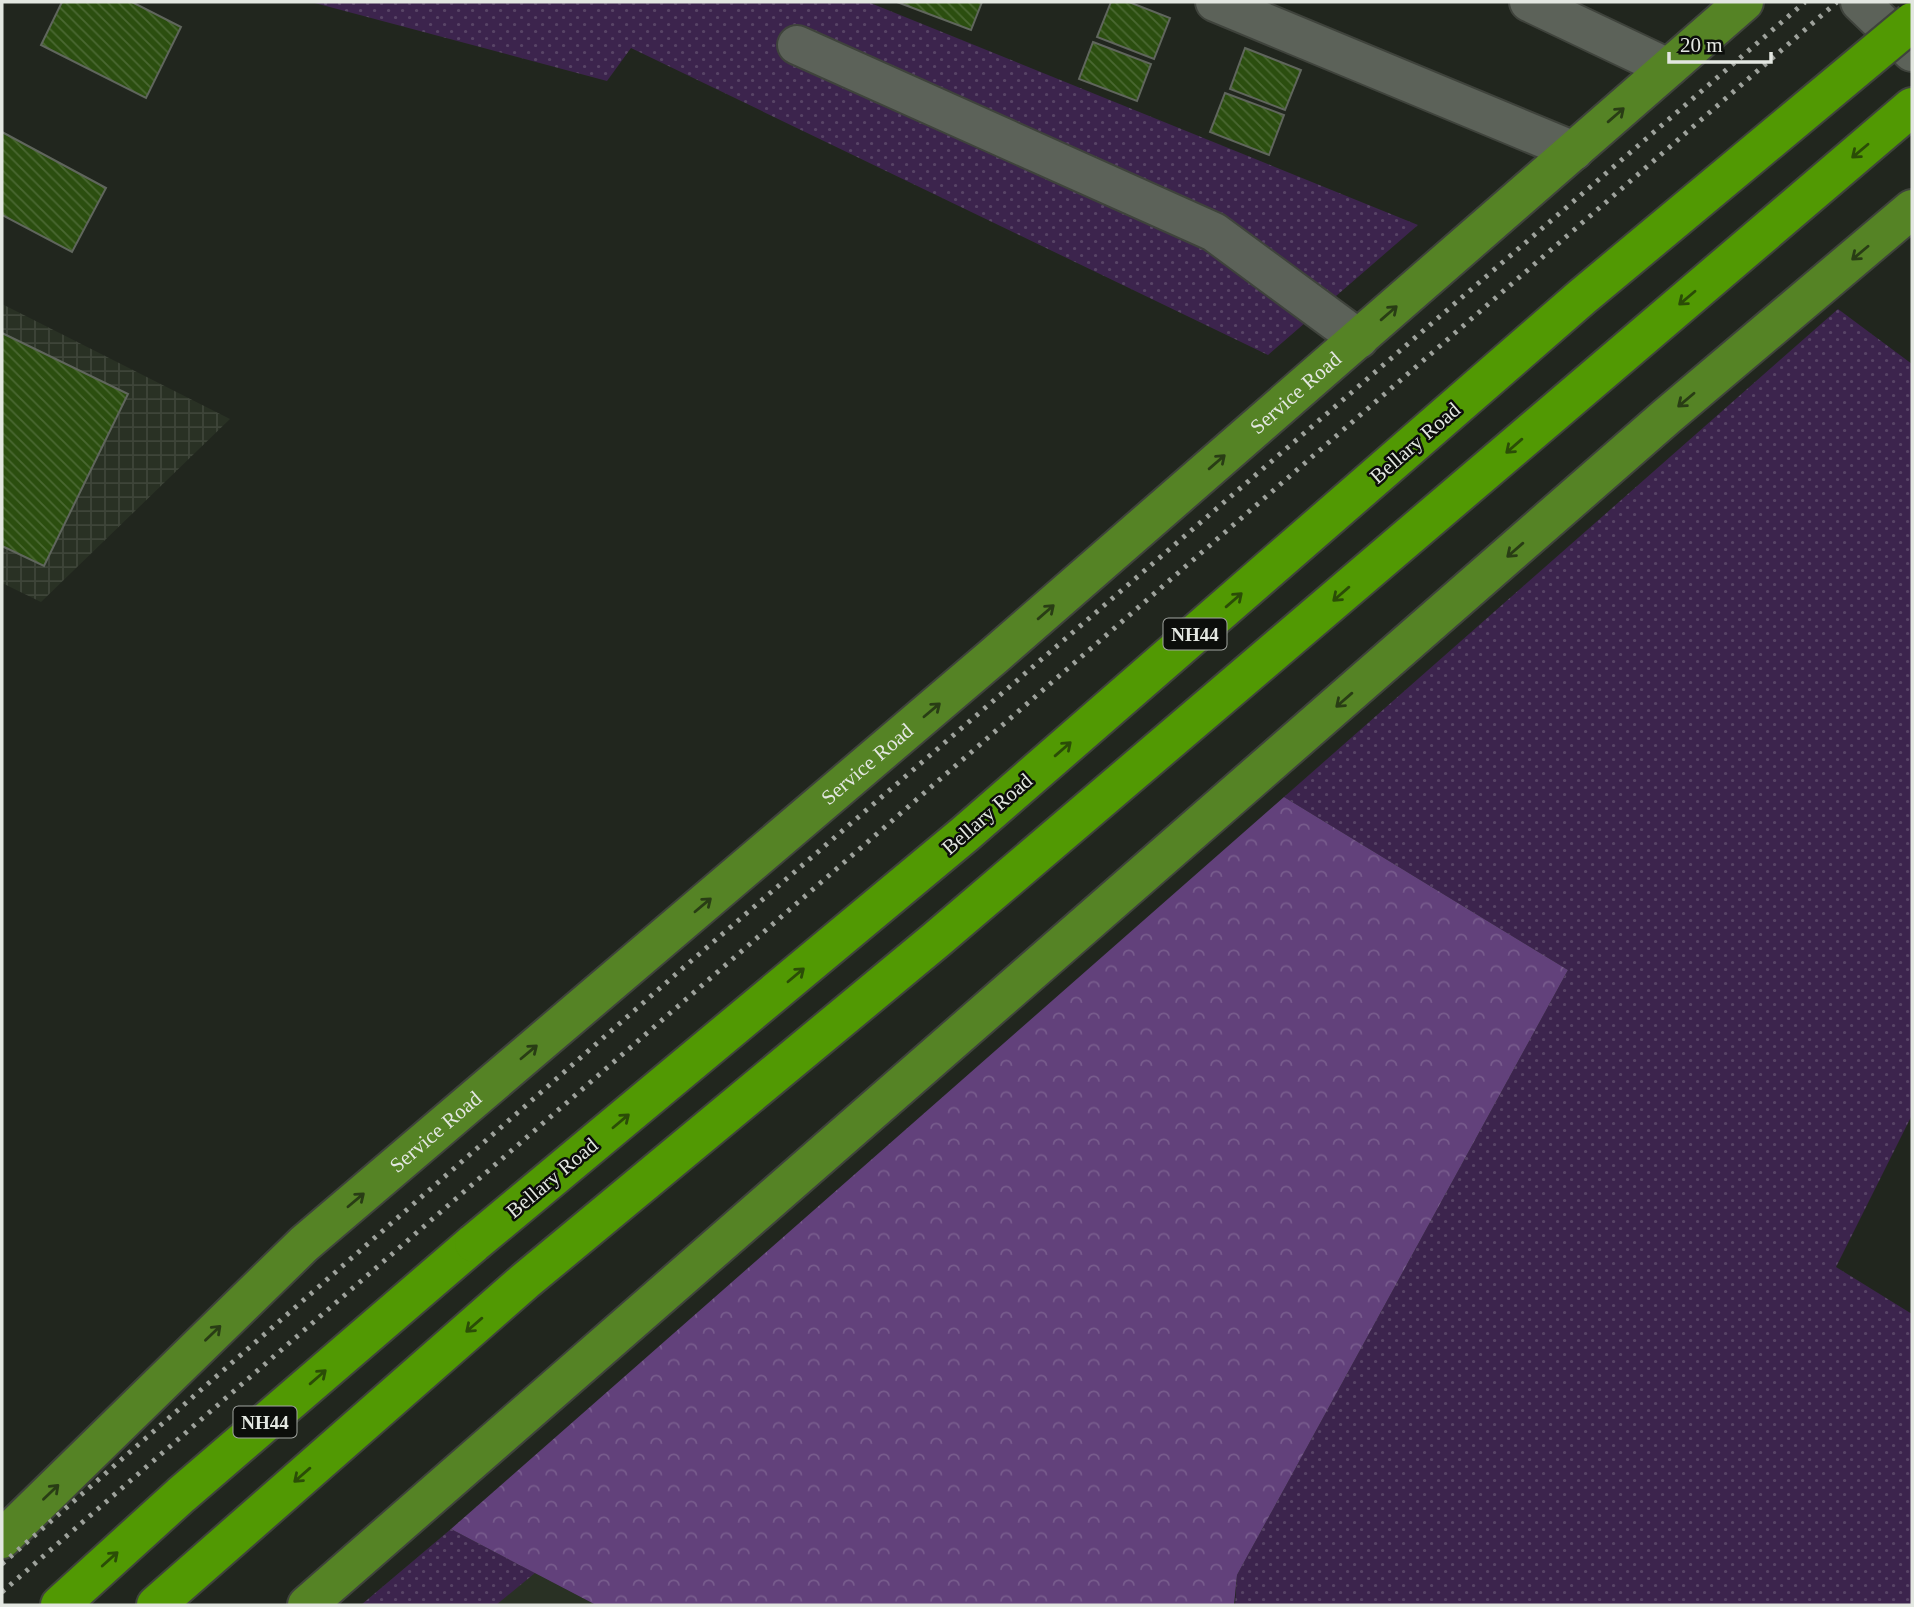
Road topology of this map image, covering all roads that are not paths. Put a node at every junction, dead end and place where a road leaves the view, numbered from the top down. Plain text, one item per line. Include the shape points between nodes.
1 (1215, 2) edge
2 (1530, 2) edge
3 (1744, 2) edge
4 (1860, 2) edge
5 (1912, 22) edge
6 (797, 45) dead end
7 (1912, 52) edge
8 (1668, 68) junction
9 (1912, 107) edge
10 (1574, 151) junction
11 (1912, 209) edge
12 (1359, 339) junction
13 (2, 1539) edge
14 (60, 1605) edge
15 (156, 1605) edge
16 (307, 1605) edge

1 - 10 street
2 - 8 street
3 - 8 main road, Service Road
4 - 7 street
14 -> 5 highway, Bellary Road / NH44, bridge via 474,1243 965,834 1582,297
6 - 12 street via 1214,232
10 -> 8 main road, Service Road
9 -> 15 highway via 936,940 525,1281
12 -> 10 main road, Service Road
11 -> 16 main road via 1656,426
13 -> 12 main road, Service Road via 304,1244 995,656

